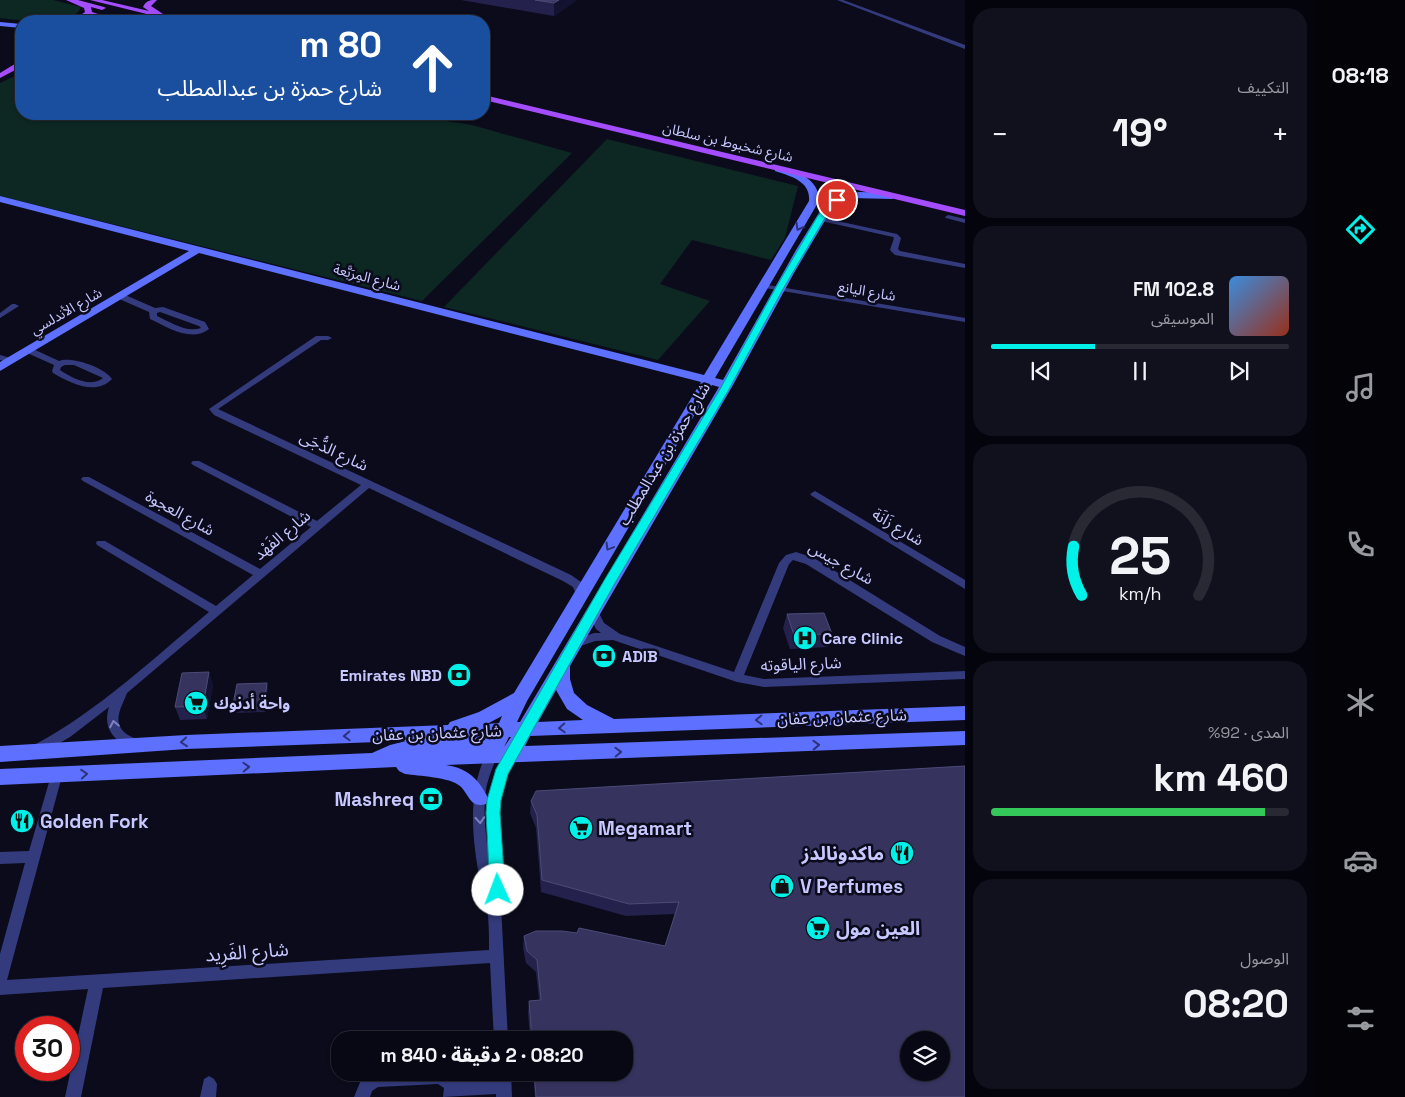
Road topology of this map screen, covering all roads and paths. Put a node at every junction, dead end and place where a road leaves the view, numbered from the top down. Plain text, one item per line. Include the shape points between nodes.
1 (93, 0) edge
2 (139, 0) edge
3 (154, 0) edge
4 (839, 0) edge
5 (72, 1) edge
6 (131, 2) dead end
7 (123, 7) junction
8 (89, 13) junction
9 (86, 15) edge
10 (96, 15) edge
11 (127, 15) joint
12 (142, 15) edge
13 (156, 15) edge
14 (164, 15) edge
15 (0, 19) edge
16 (15, 21) edge
17 (0, 24) edge
18 (15, 25) edge
19 (965, 47) edge
20 (15, 61) edge
21 (15, 67) edge
22 (0, 68) edge
23 (0, 76) edge
24 (490, 93) edge
25 (490, 99) edge
26 (778, 169) junction
27 (892, 196) junction
28 (0, 199) edge
29 (965, 205) edge
30 (0, 206) edge
31 (965, 213) edge
32 (948, 217) dead end
33 (820, 219) junction
34 (965, 222) edge
35 (164, 247) junction
36 (193, 251) junction
37 (212, 259) junction
38 (168, 266) junction
39 (965, 266) edge
40 (765, 286) junction
41 (779, 289) junction
42 (120, 296) junction
43 (15, 306) dead end
44 (154, 311) junction
45 (0, 316) edge
46 (965, 320) edge
47 (328, 338) dead end
48 (28, 350) junction
49 (5, 359) edge
50 (59, 364) junction
51 (0, 367) edge
52 (715, 386) junction
53 (196, 464) dead end
54 (86, 479) dead end
55 (368, 484) junction
56 (815, 494) dead end
57 (318, 526) junction
58 (102, 543) dead end
59 (260, 574) junction
60 (593, 574) junction
61 (567, 578) junction
62 (965, 585) edge
63 (581, 594) junction
64 (216, 612) junction
65 (593, 612) junction
66 (616, 636) junction
67 (575, 644) junction
68 (965, 652) edge
69 (563, 666) junction
70 (965, 675) edge
71 (736, 678) junction
72 (124, 689) junction
73 (520, 698) junction
74 (965, 713) edge
75 (612, 726) junction
76 (497, 730) junction
77 (525, 730) junction
78 (438, 733) junction
79 (965, 738) edge
80 (140, 746) junction
81 (0, 754) edge
82 (28, 754) junction
83 (491, 756) junction
84 (510, 756) junction
85 (372, 761) junction
86 (56, 776) junction
87 (0, 777) edge
88 (479, 798) junction
89 (34, 857) junction
90 (0, 858) edge
91 (494, 905) junction
92 (496, 956) junction
93 (0, 979) edge
94 (97, 982) junction
95 (0, 988) edge
96 (500, 1031) edge
97 (504, 1085) edge
98 (452, 1093) edge
99 (73, 1097) edge
100 (362, 1097) edge

1 - 6 main road via 116,4
1 - 7 main road
2 - 7 main road
3 - 14 main road via 147,5 149,10
4 - 19 street
5 - 8 main road via 87,7
5 - 11 main road
7 - 13 main road
8 - 9 main road
8 - 10 main road
11 - 12 main road
15 - 16 street
17 - 18 street
20 - 22 main road
21 - 23 main road
24 - 29 main road, شارع شخبوط بن سلطان
25 - 26 main road, شارع شخبوط بن سلطان
26 - 27 main road, شارع شخبوط بن سلطان
26 -> 40 street, شارع حمزة بن عبدالمطلب via 804,180 816,196
27 - 31 main road, شارع شخبوط بن سلطان
27 - 33 street, شارع حمزة بن عبدالمطلب via 865,194 837,200 829,205
28 - 36 street, شارع المِرَبَّعة
30 - 35 street, شارع المِرَبَّعة
32 - 34 street
33 - 39 street via 895,235 898,238 894,250 898,253
33 - 41 street, شارع حمزة بن عبدالمطلب
35 - 36 street, شارع المِرَبَّعة
35 - 38 street via 170,256
36 - 37 street, شارع المِرَبَّعة
36 - 38 street, شارع الأندلسي
36 - 52 street, شارع المِرَبَّعة
37 - 38 street
37 - 52 street, شارع المِرَبَّعة
38 - 42 street, شارع الأندلسي
40 - 41 street, شارع اليانع
40 - 52 street, شارع حمزة بن عبدالمطلب
41 - 46 street, شارع اليانع
41 - 52 street, شارع حمزة بن عبدالمطلب
42 - 44 street, شارع الأندلسي
42 - 48 street, شارع الأندلسي
43 - 45 street
44 - 44 street, شارع الأندلسي via 153,317 190,332 198,333 204,329 202,324 167,310
47 - 55 street, شارع الدُّجَى via 319,338 213,409
48 - 49 street, شارع الأندلسي
48 - 50 street, شارع الأندلسي
49 - 51 street, شارع الأندلسي
50 - 50 street, شارع الأندلسي via 55,369 58,373 89,385 100,385 108,379 75,363
52 -> 60 street, شارع حمزة بن عبدالمطلب
52 - 65 street, شارع حمزة بن عبدالمطلب via 685,454
53 - 57 street
54 - 59 street, شارع العجوة
55 - 57 street, شارع الفَهْد
55 - 61 street, شارع الدُّجَى
56 - 62 street, شارع زَانَة
57 - 59 street, شارع الفَهْد
58 - 64 street
59 - 64 street, شارع الفَهْد
60 - 61 street
60 - 63 street, شارع حمزة بن عبدالمطلب
61 - 63 street, شارع الدُّجَى via 577,585
63 - 73 street, شارع حمزة بن عبدالمطلب
64 - 72 street, شارع الفَهْد
65 - 66 street, شارع الياقوته via 600,626
65 - 67 street, شارع حمزة بن عبدالمطلب
66 - 67 street, شارع الياقوته via 594,637
66 - 71 street, شارع الياقوته
67 - 69 street, شارع حمزة بن عبدالمطلب
68 - 71 street, شارع جيس via 936,639 810,560 793,556 784,563
69 - 75 street via 562,686 577,709
69 - 77 street, شارع حمزة بن عبدالمطلب
70 - 71 street, شارع الياقوته via 764,683
80 -> 72 street, شارع الفَهْد via 116,733 111,722
72 - 82 street, شارع الفَهْد via 66,734
73 - 76 street, شارع حمزة بن عبدالمطلب
73 - 78 street via 485,717
74 -> 75 street, شارع عثمان بن عفان
75 -> 77 street, شارع عثمان بن عفان
76 - 77 street, شارع عثمان بن عفان
76 - 78 street, شارع عثمان بن عفان
76 - 83 street, شارع حمزة بن عبدالمطلب
76 - 85 street via 492,740 484,744 398,749
77 - 84 street, شارع حمزة بن عبدالمطلب
78 -> 80 street, شارع عثمان بن عفان
84 -> 79 street, شارع عثمان بن عفان
80 - 82 street, شارع عثمان بن عفان
81 - 82 street, شارع عثمان بن عفان
83 - 84 street, شارع عثمان بن عفان
83 - 85 street, شارع عثمان بن عفان
83 - 88 street
84 - 91 street via 501,773 494,800 498,890
86 -> 85 street, شارع عثمان بن عفان
85 - 88 street via 450,772 466,780
86 - 87 street, شارع عثمان بن عفان
86 - 89 street
88 -> 91 street via 487,884
89 - 90 street
89 - 93 street
91 - 92 street
92 - 94 street, شارع الفَرِيد
92 - 96 street
94 - 95 street, شارع الفَرِيد
94 - 99 street
97 - 98 street
98 - 100 street via 450,1082 438,1076 376,1079 364,1088

